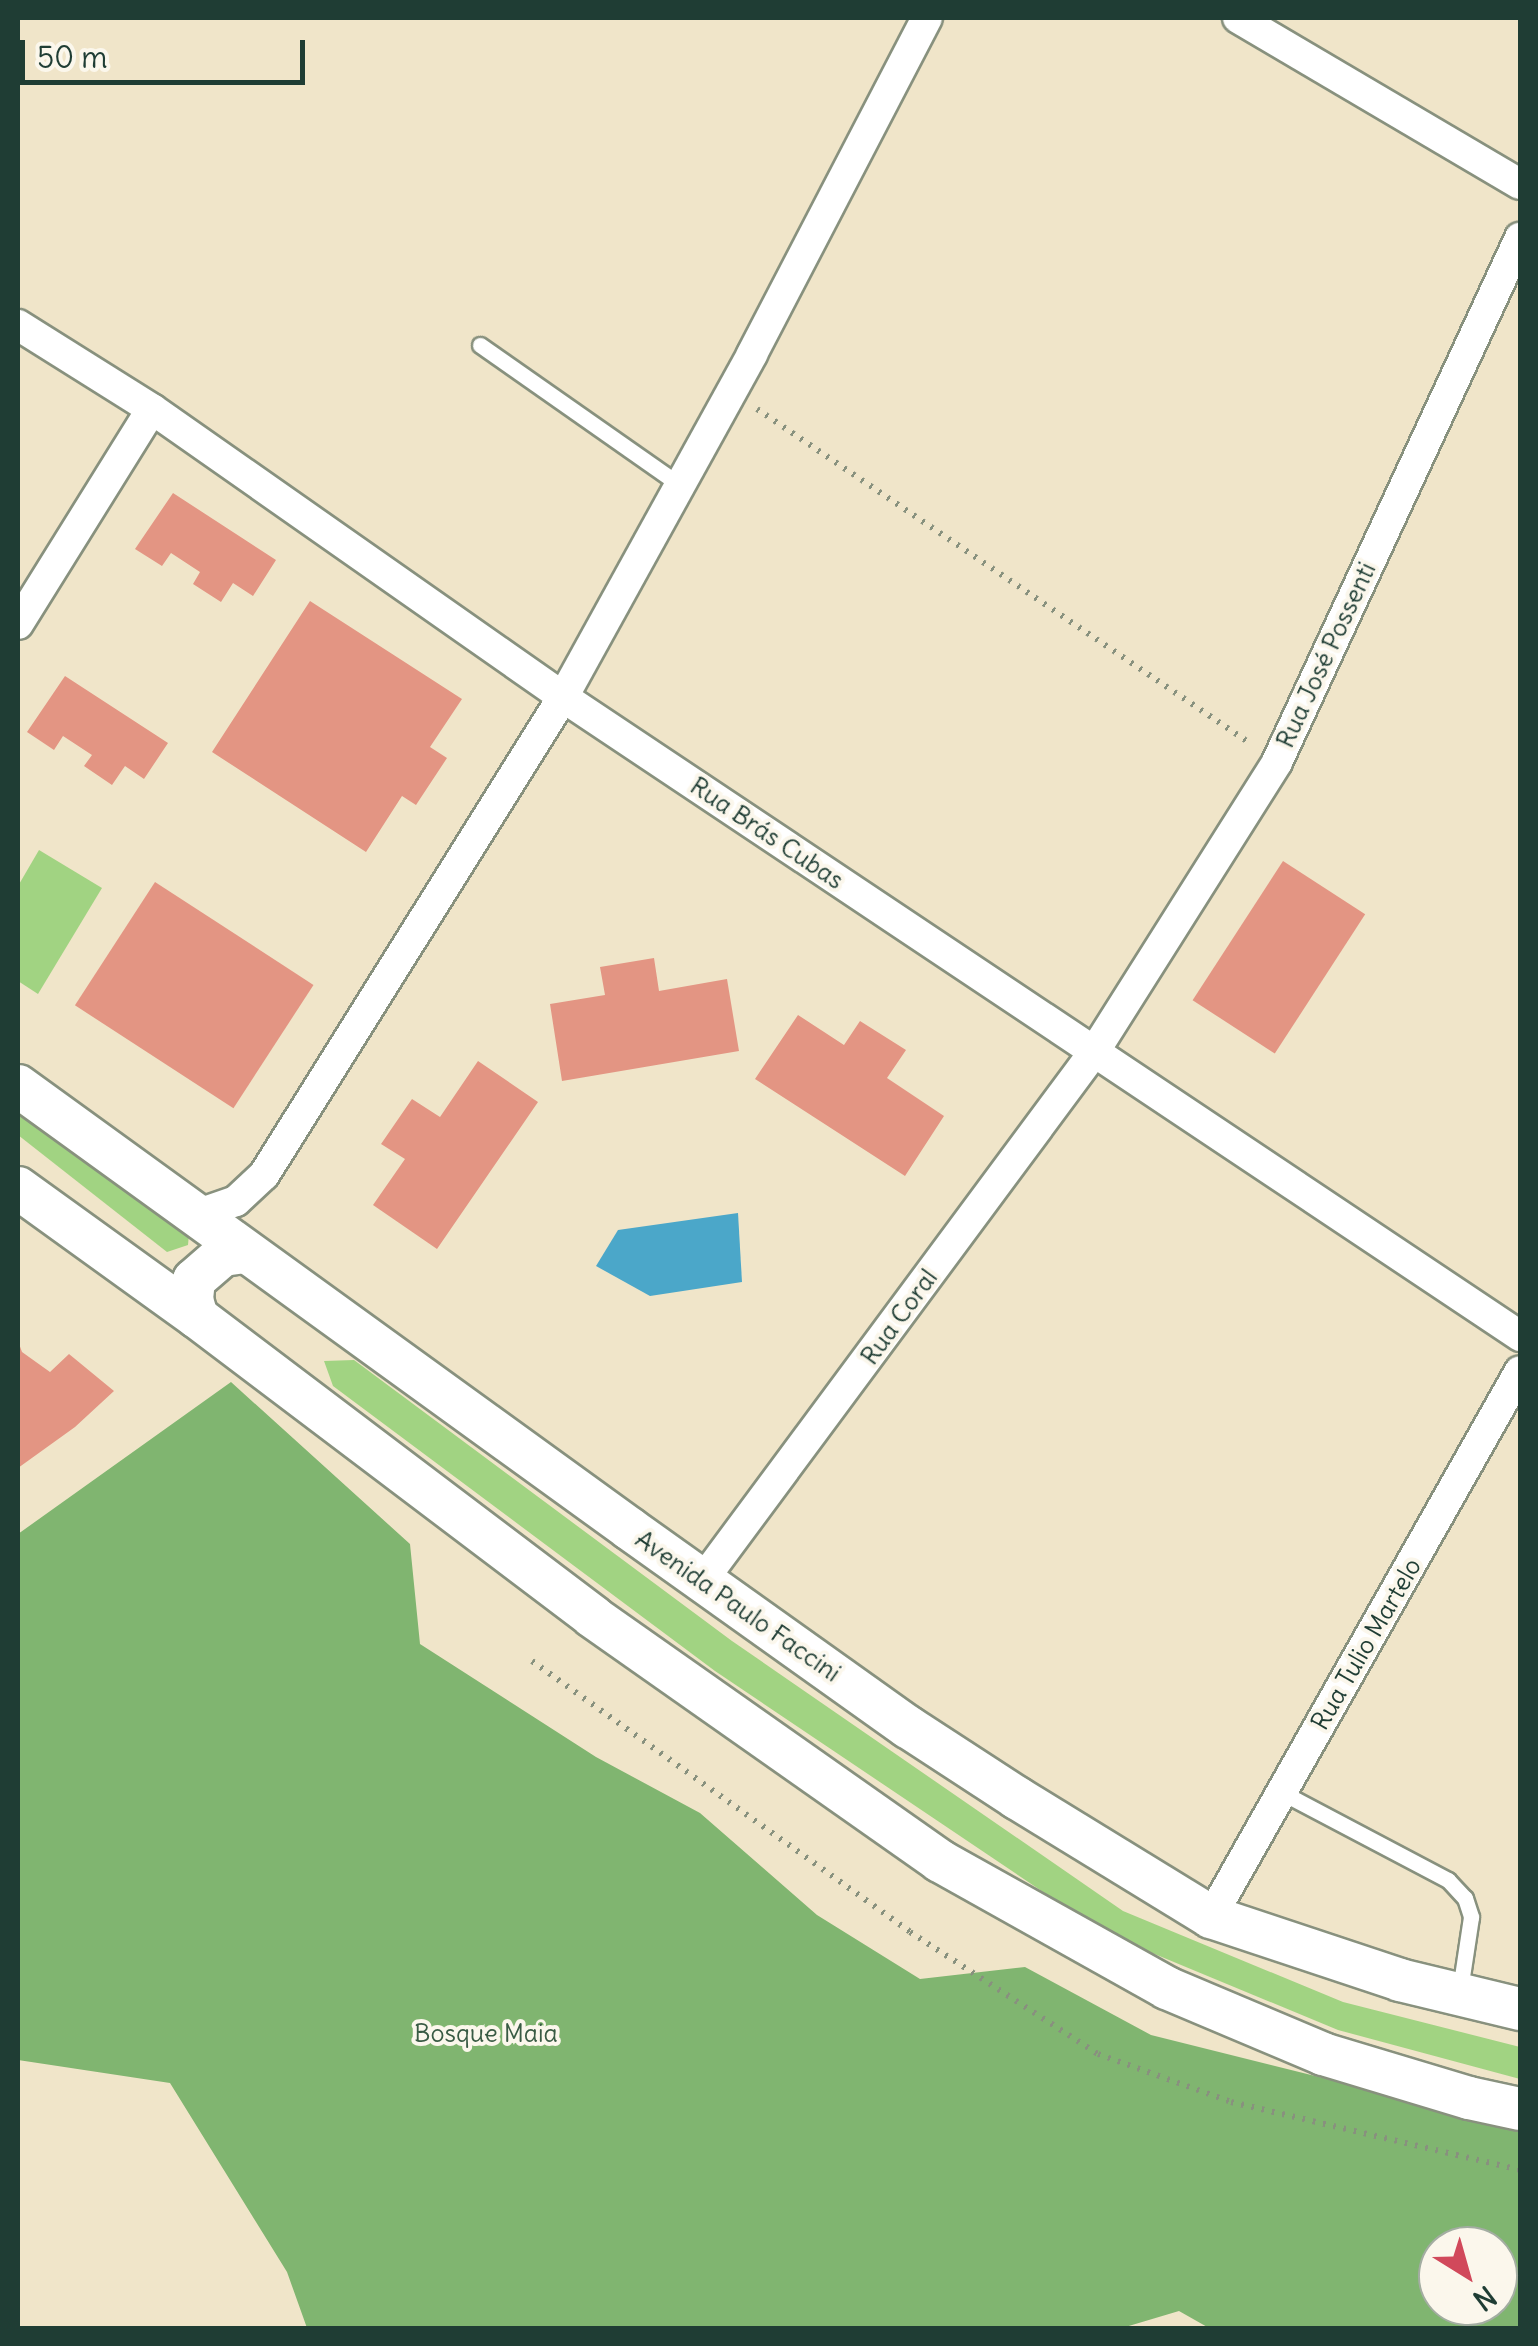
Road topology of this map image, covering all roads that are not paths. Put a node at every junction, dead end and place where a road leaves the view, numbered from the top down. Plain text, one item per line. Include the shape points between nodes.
1 (928, 18) edge
2 (1238, 18) edge
3 (1520, 184) edge
4 (1520, 238) edge
5 (18, 325) edge
6 (480, 346) dead end
7 (152, 410) junction
8 (680, 484) junction
9 (18, 624) edge
10 (563, 696) junction
11 (1094, 1052) junction
12 (18, 1086) edge
13 (18, 1188) edge
14 (196, 1216) junction
15 (245, 1252) junction
16 (197, 1317) junction
17 (1520, 1336) edge
18 (1520, 1371) edge
19 (702, 1580) junction
20 (1281, 1792) junction
21 (1211, 1916) junction
22 (1459, 1994) junction
23 (1520, 2009) edge
24 (1520, 2108) edge

1 - 8 street
2 - 3 street
4 - 11 street, Rua José Possenti via 1277,762
5 - 7 street, Rua Brás Cubas
6 - 8 lane
7 - 9 street
7 - 10 street, Rua Brás Cubas
8 - 10 street
10 - 11 street, Rua Brás Cubas
10 - 14 street via 264,1176 236,1201
11 - 17 street, Rua Brás Cubas
11 - 19 street, Rua Coral
12 - 14 main road, Avenida Paulo Faccini
13 - 16 main road
14 - 15 main road, Avenida Paulo Faccini
15 - 16 main road via 223,1255 194,1280
15 - 19 main road, Avenida Paulo Faccini
16 - 24 main road via 593,1617 940,1862 1167,1988 1323,2054
18 - 20 street, Rua Tulio Martelo
19 - 21 main road, Avenida Paulo Faccini via 923,1737
20 - 21 street, Rua Tulio Martelo
20 - 22 lane via 1448,1880 1465,1898 1471,1918
21 - 22 main road, Avenida Paulo Faccini
22 - 23 main road, Avenida Paulo Faccini

